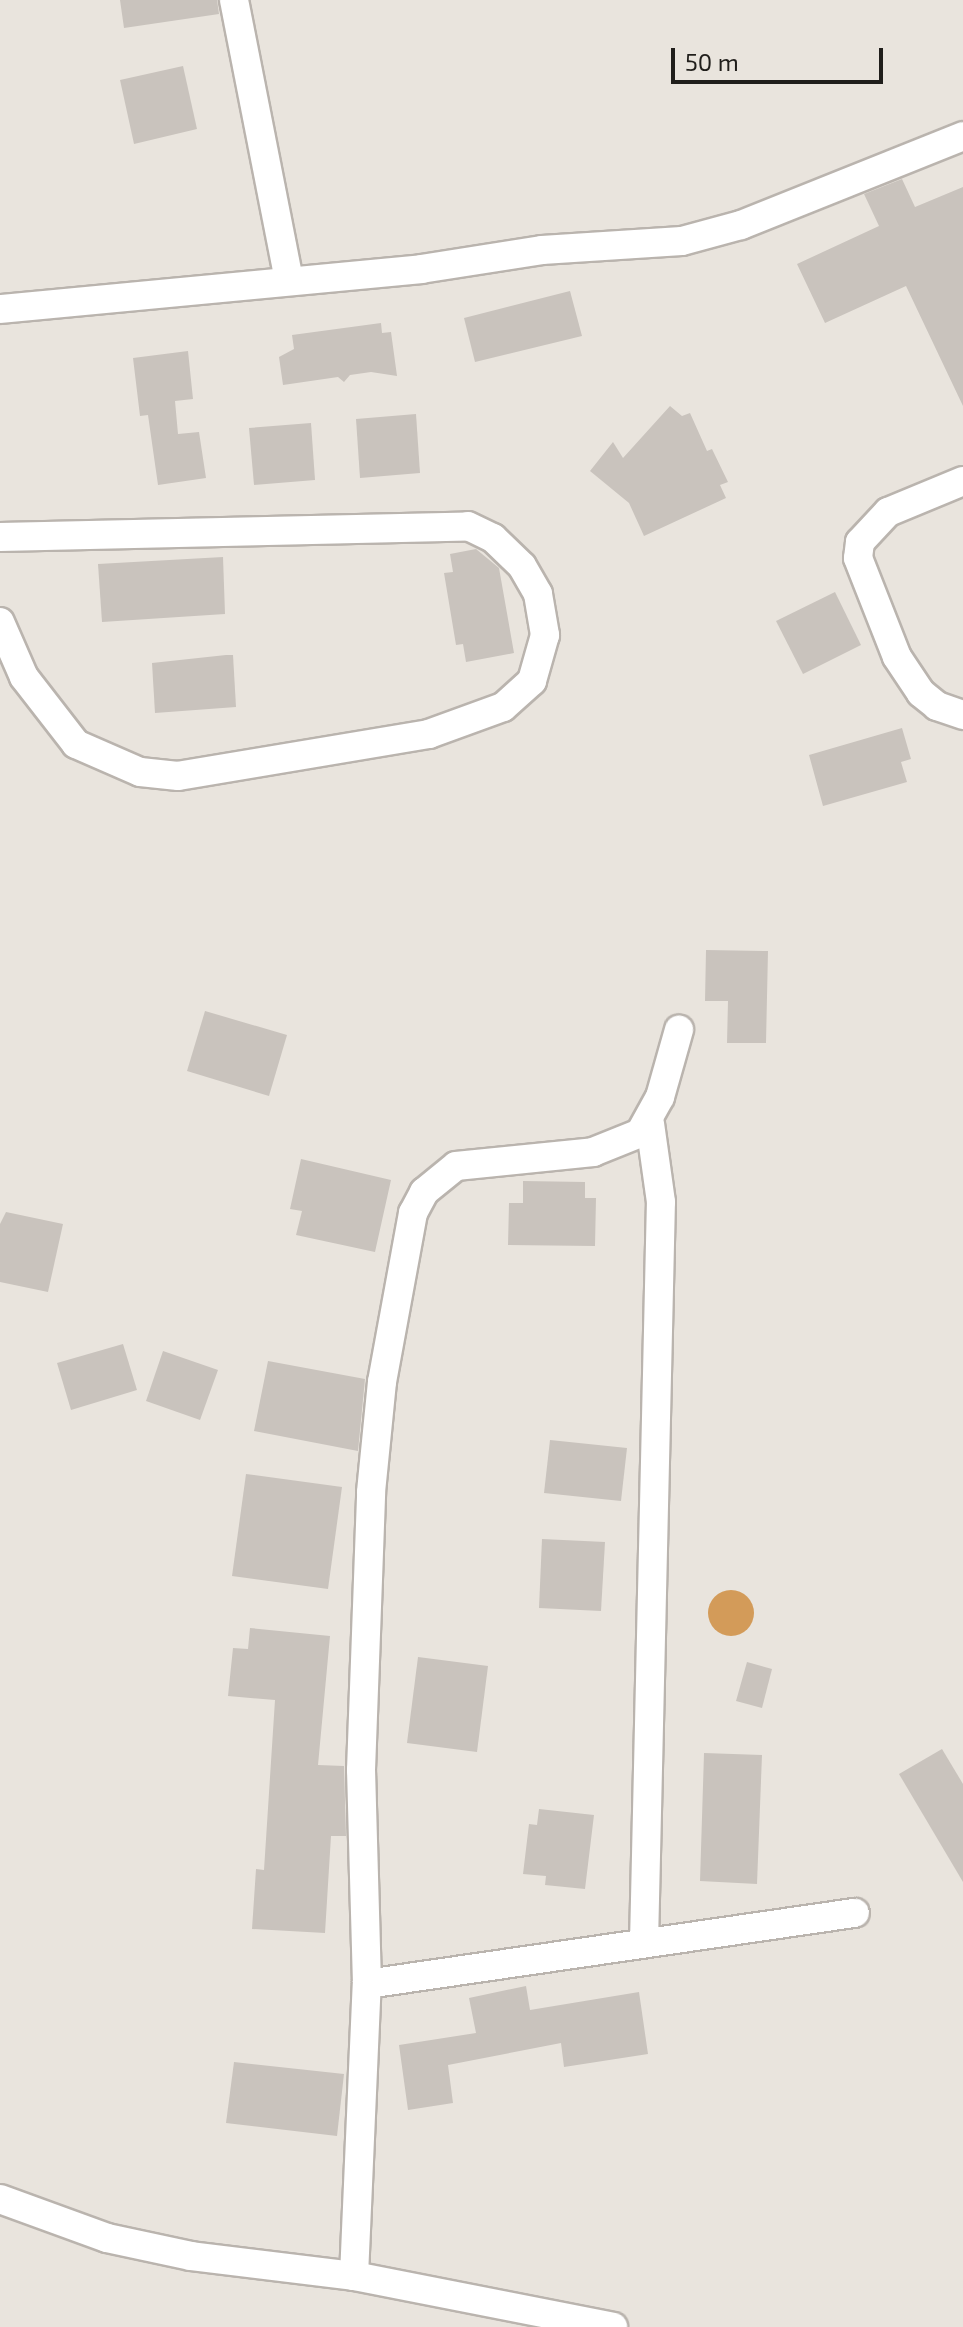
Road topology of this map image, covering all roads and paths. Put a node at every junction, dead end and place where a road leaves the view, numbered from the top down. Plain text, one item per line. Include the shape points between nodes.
1 (234, 0) edge
2 (963, 136) edge
3 (289, 281) junction
4 (0, 309) edge
5 (963, 481) edge
6 (0, 537) edge
7 (0, 622) edge
8 (963, 715) edge
9 (679, 1030) dead end
10 (650, 1124) junction
11 (855, 1913) dead end
12 (644, 1943) junction
13 (367, 1984) junction
14 (0, 2199) edge
15 (354, 2276) junction
16 (613, 2327) edge

1 - 3 street
2 - 3 street via 741,225 682,241 542,250
3 - 4 street
5 - 8 street via 878,519 860,542 858,558 884,632 921,693
6 - 7 street via 468,526 493,538 522,566 538,594 545,635 532,681 503,707 429,734 178,776 140,772 76,744 24,677
9 - 10 street
10 - 12 street via 661,1202
10 - 13 street via 630,1140 593,1152 456,1166 424,1192 413,1213 382,1382 371,1492 361,1770
11 - 12 street
12 - 13 street
13 - 15 street
14 - 15 street via 107,2238 191,2256
15 - 16 street

